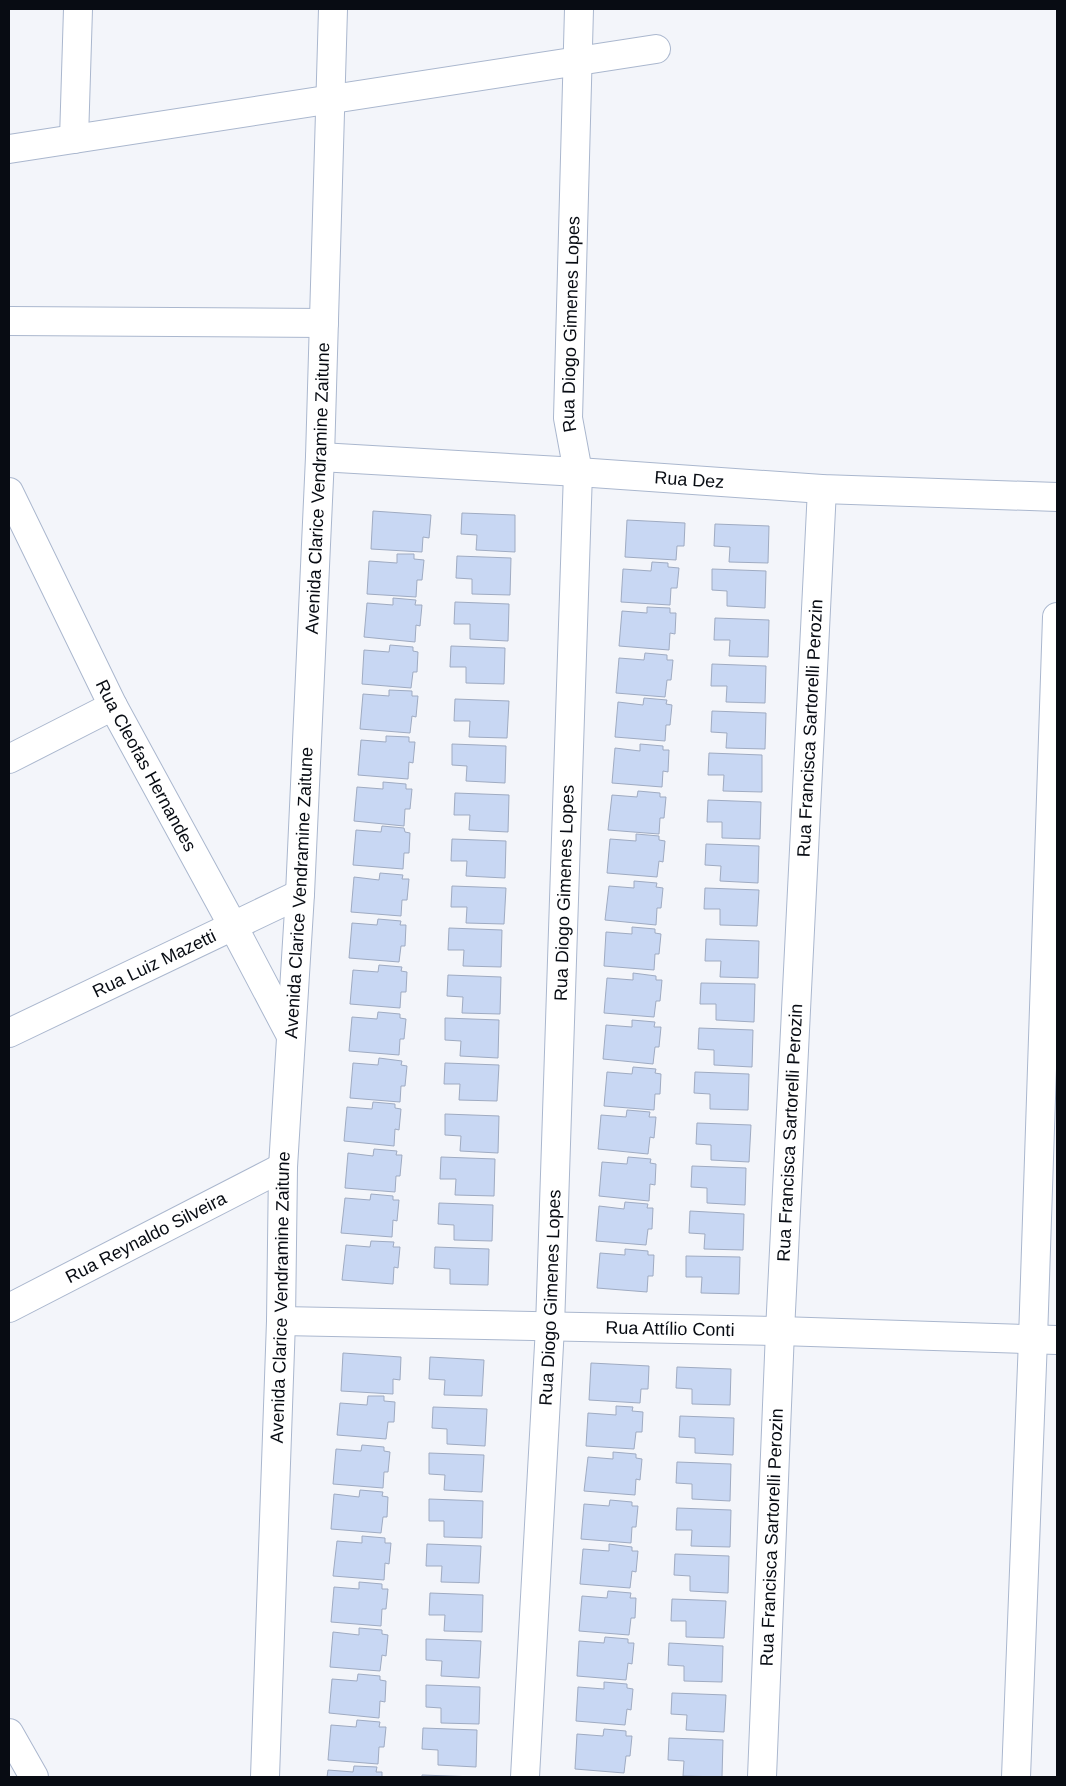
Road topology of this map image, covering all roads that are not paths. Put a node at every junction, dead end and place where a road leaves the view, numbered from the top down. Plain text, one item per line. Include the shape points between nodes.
1 (78, 9) edge
2 (333, 9) edge
3 (579, 9) edge
4 (656, 49) dead end
5 (578, 61) junction
6 (330, 100) junction
7 (74, 139) junction
8 (9, 150) edge
9 (9, 321) edge
10 (324, 323) junction
11 (320, 457) junction
12 (578, 472) junction
13 (822, 489) junction
14 (9, 492) edge
15 (1057, 497) edge
16 (1057, 617) edge
17 (113, 706) junction
18 (9, 758) edge
19 (300, 894) junction
20 (233, 926) junction
21 (9, 1033) edge
22 (290, 1036) junction
23 (283, 1168) junction
24 (9, 1308) edge
25 (281, 1321) junction
26 (550, 1328) junction
27 (780, 1331) junction
28 (1045, 1339) edge
29 (9, 1733) edge
30 (34, 1777) edge
31 (265, 1777) edge
32 (525, 1777) edge
33 (762, 1777) edge
34 (1016, 1777) edge

1 - 7 street
2 - 6 street, Avenida Clarice Vendramine Zaitune
3 - 5 street, Rua Diogo Gimenes Lopes
4 - 5 street
5 - 6 street
5 - 12 street, Rua Diogo Gimenes Lopes via 568,418
6 - 7 street
6 - 10 street, Avenida Clarice Vendramine Zaitune
7 - 8 street
9 - 10 street
10 - 11 street, Avenida Clarice Vendramine Zaitune
11 - 12 street, Rua Dez
11 - 19 street, Avenida Clarice Vendramine Zaitune
12 - 13 street, Rua Dez
12 - 26 street, Rua Diogo Gimenes Lopes
13 - 15 street, Rua Dez
13 - 27 street, Rua Francisca Sartorelli Perozin
14 - 17 street, Rua Cleofas Hernandes
16 - 28 street
17 - 18 street
17 - 20 street, Rua Cleofas Hernandes
19 - 20 street, Rua Luiz Mazetti
19 - 22 street, Avenida Clarice Vendramine Zaitune
20 - 21 street, Rua Luiz Mazetti
20 - 22 street, Rua Cleofas Hernandes
22 - 23 street, Avenida Clarice Vendramine Zaitune
23 - 24 street, Rua Reynaldo Silveira
23 - 25 street, Avenida Clarice Vendramine Zaitune
25 - 26 street, Rua Attílio Conti
25 - 31 street, Avenida Clarice Vendramine Zaitune
26 - 27 street, Rua Attílio Conti
26 - 32 street, Rua Diogo Gimenes Lopes
27 - 28 street, Rua Attílio Conti
27 - 33 street, Rua Francisca Sartorelli Perozin
28 - 34 street
29 - 30 street

